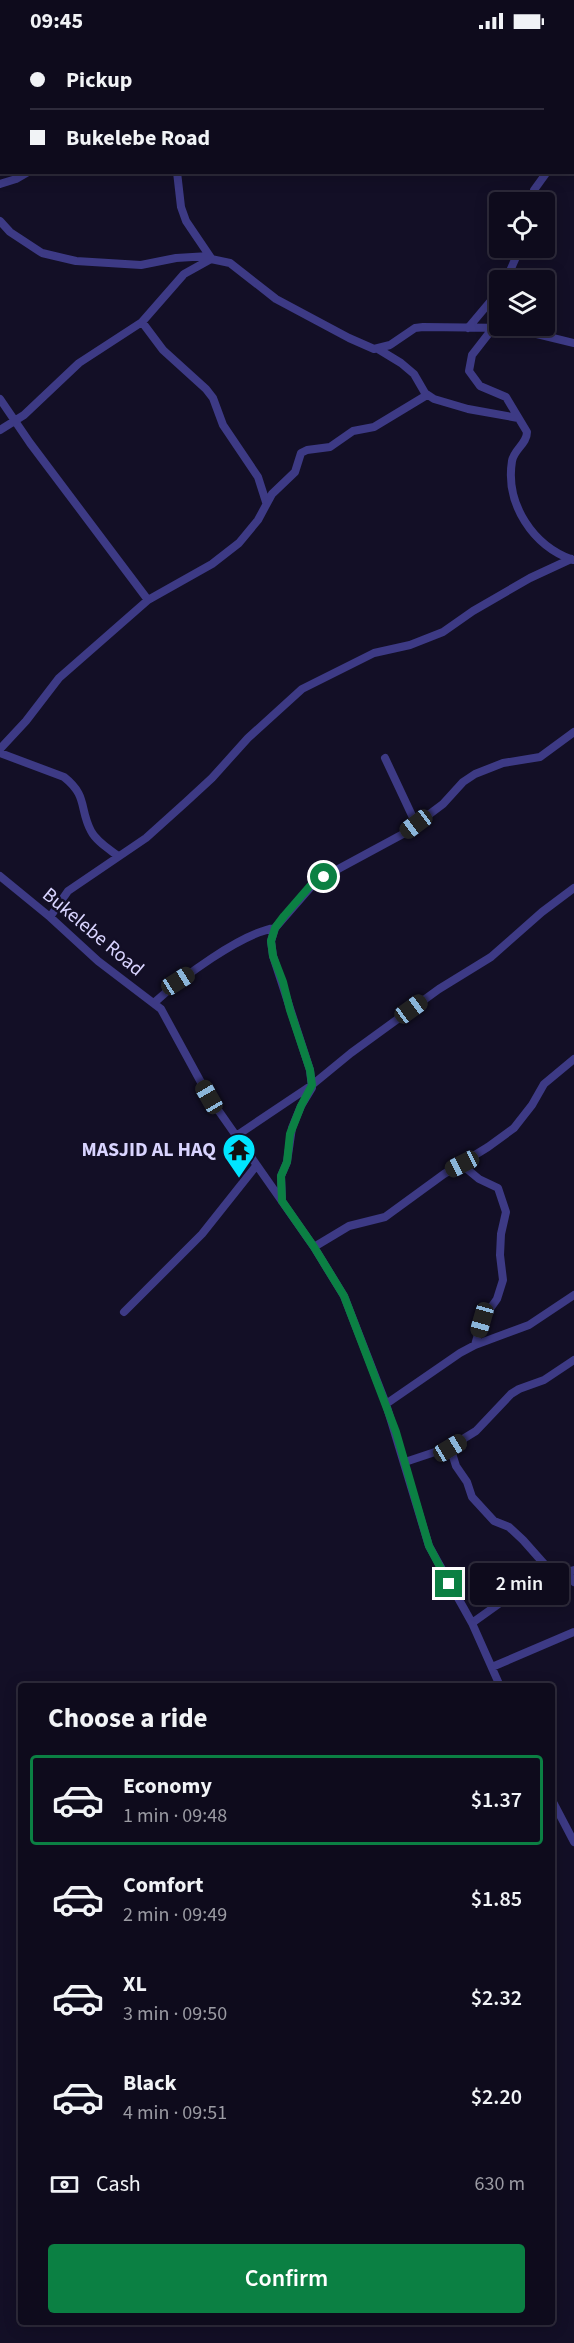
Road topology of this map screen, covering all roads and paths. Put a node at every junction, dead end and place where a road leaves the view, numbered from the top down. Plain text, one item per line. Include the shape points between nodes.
1 (25, 174) edge
2 (177, 174) edge
3 (546, 174) edge
4 (0, 184) edge
5 (534, 192) edge
6 (0, 221) edge
7 (210, 258) junction
8 (489, 303) edge
9 (142, 322) junction
10 (468, 328) junction
11 (489, 328) edge
12 (489, 333) edge
13 (547, 336) edge
14 (574, 342) edge
15 (378, 349) junction
16 (428, 395) junction
17 (0, 399) edge
18 (518, 418) junction
19 (16, 421) junction
20 (0, 430) edge
21 (266, 502) junction
22 (573, 559) edge
23 (148, 600) junction
24 (574, 732) edge
25 (0, 751) edge
26 (385, 758) dead end
27 (416, 824) junction
28 (118, 856) junction
29 (0, 876) edge
30 (574, 888) edge
31 (50, 917) junction
32 (275, 928) junction
33 (154, 1002) junction
34 (574, 1059) edge
35 (312, 1085) junction
36 (236, 1136) junction
37 (462, 1164) junction
38 (256, 1166) junction
39 (282, 1201) junction
40 (314, 1247) junction
41 (574, 1295) edge
42 (124, 1312) dead end
43 (475, 1345) junction
44 (574, 1360) edge
45 (386, 1404) junction
46 (450, 1448) junction
47 (405, 1462) junction
48 (571, 1572) edge
49 (554, 1575) junction
50 (574, 1582) edge
51 (472, 1623) junction
52 (574, 1632) edge
53 (492, 1667) junction
54 (499, 1683) edge
55 (555, 1806) edge
56 (574, 1842) edge

1 - 4 street
2 - 7 street via 186,221
3 - 5 street
6 - 7 street via 42,253 76,261 141,265 176,258
7 - 9 street via 177,280
7 - 15 street via 230,263 276,299
8 - 10 street
9 - 19 street via 79,363
9 - 21 street via 166,353 213,398 223,425 258,477
10 - 11 street
10 - 15 street via 418,327
12 - 18 street via 472,355 469,371 480,386 506,397
13 - 14 street
15 - 16 street via 414,374
16 - 18 street via 455,406
16 - 21 street via 374,427 353,431 330,447 303,451 295,472
17 - 19 street
18 - 22 street via 527,436 512,461 518,507 532,532 557,554
19 - 20 street
19 - 23 street
21 - 23 street via 258,520 239,543 212,564
22 - 28 street via 530,578 443,632 374,653 305,687 248,738 204,786 146,838
23 - 25 street via 59,678
24 - 27 street via 540,758 503,763 475,774
25 - 28 street via 72,783 81,795 90,829
26 - 27 street
27 - 32 street via 316,881
28 - 31 street via 68,891
29 - 31 street, Bukelebe Road
30 - 35 street via 491,957 439,989
31 - 33 street, Bukelebe Road via 98,961
32 - 33 street via 234,945 178,981
32 - 35 street via 271,941 273,956
33 - 36 street, Bukelebe Road
34 - 37 street via 544,1084 514,1128
35 - 36 street
35 - 39 street via 290,1134 281,1176
36 - 38 street, Bukelebe Road
37 - 40 street via 385,1217 349,1226
37 - 43 street via 479,1179 498,1188 506,1212 500,1256 504,1280 497,1299 482,1320
38 - 39 street, Bukelebe Road
38 - 42 street via 202,1234
39 - 40 street, Bukelebe Road
40 - 45 street, Bukelebe Road via 344,1296
41 - 43 street via 529,1324
43 - 45 street via 445,1361
44 - 46 street via 544,1380 511,1394 476,1431
45 - 47 street, Bukelebe Road
46 - 47 street
46 - 49 street via 472,1497 494,1521 509,1527 523,1540
47 - 51 street, Bukelebe Road via 429,1546
48 - 49 street
48 - 50 street
49 - 51 street via 524,1587
51 - 53 street, Bukelebe Road
52 - 53 street
53 - 54 street, Bukelebe Road
55 - 56 street

